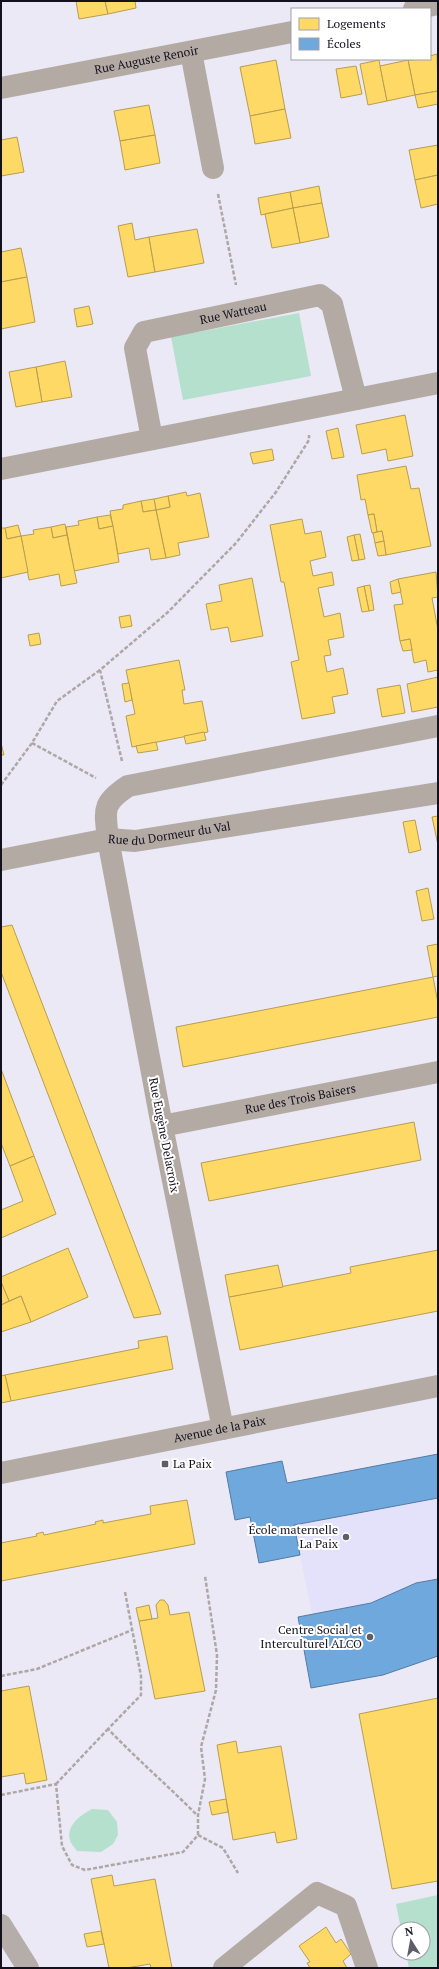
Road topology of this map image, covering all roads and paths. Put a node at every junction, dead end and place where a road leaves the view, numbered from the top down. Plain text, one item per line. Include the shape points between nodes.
1 (438, 4) edge
2 (419, 8) edge
3 (291, 32) edge
4 (191, 52) junction
5 (1, 88) edge
6 (213, 168) joint
7 (241, 311) junction
8 (438, 384) edge
9 (356, 399) junction
10 (307, 409) junction
11 (152, 439) junction
12 (1, 469) edge
13 (100, 670) junction
14 (438, 726) edge
15 (32, 743) junction
16 (97, 779) dead end
17 (1, 785) edge
18 (128, 786) junction
19 (438, 793) edge
20 (108, 839) junction
21 (1, 860) edge
22 (438, 1072) edge
23 (162, 1126) junction
24 (438, 1386) edge
25 (223, 1429) junction
26 (1, 1473) edge
27 (205, 1576) dead end
28 (125, 1592) dead end
29 (132, 1630) junction
30 (1, 1676) edge
31 (108, 1729) junction
32 (56, 1784) junction
33 (1, 1795) edge
34 (198, 1815) junction
35 (198, 1835) junction
36 (238, 1873) dead end
37 (1, 1925) edge
38 (28, 1968) edge
39 (224, 1968) edge
40 (367, 1968) edge

1 - 2 street
3 - 4 street, Rue Auguste Renoir
4 - 5 street, Rue Auguste Renoir
4 - 6 street
6 - 7 path
7 - 9 street, Rue Watteau via 320,295 332,304
7 - 11 street, Rue Watteau via 144,332 135,348
8 - 9 street
9 - 10 street
10 - 11 street
10 - 13 path via 309,440 276,492 236,543 168,612
11 - 12 street
13 - 15 path via 57,701
13 - 18 path
14 - 18 street, Rue du Dormeur du Val
15 - 16 path
15 - 17 path
18 - 20 street, Rue du Dormeur du Val via 113,796 105,810
19 - 20 street, Rue du Dormeur du Val via 135,841
20 - 21 street
20 - 23 street, Rue Eugène Delacroix
22 - 23 street, Rue des Trois Baisers
23 - 25 street, Rue Eugène Delacroix
24 - 25 street, Avenue de la Paix
25 - 26 street, Avenue de la Paix
27 - 34 path via 217,1655 216,1690 200,1747 204,1779
28 - 29 path
29 - 30 path via 37,1669
29 - 31 path via 141,1676 141,1695
31 - 32 path
31 - 34 path via 138,1761
32 - 33 path
32 - 35 path via 62,1846 72,1865 85,1870 183,1852
34 - 35 path
35 - 36 path via 222,1848
37 - 38 main road
39 - 40 street via 317,1893 346,1906

